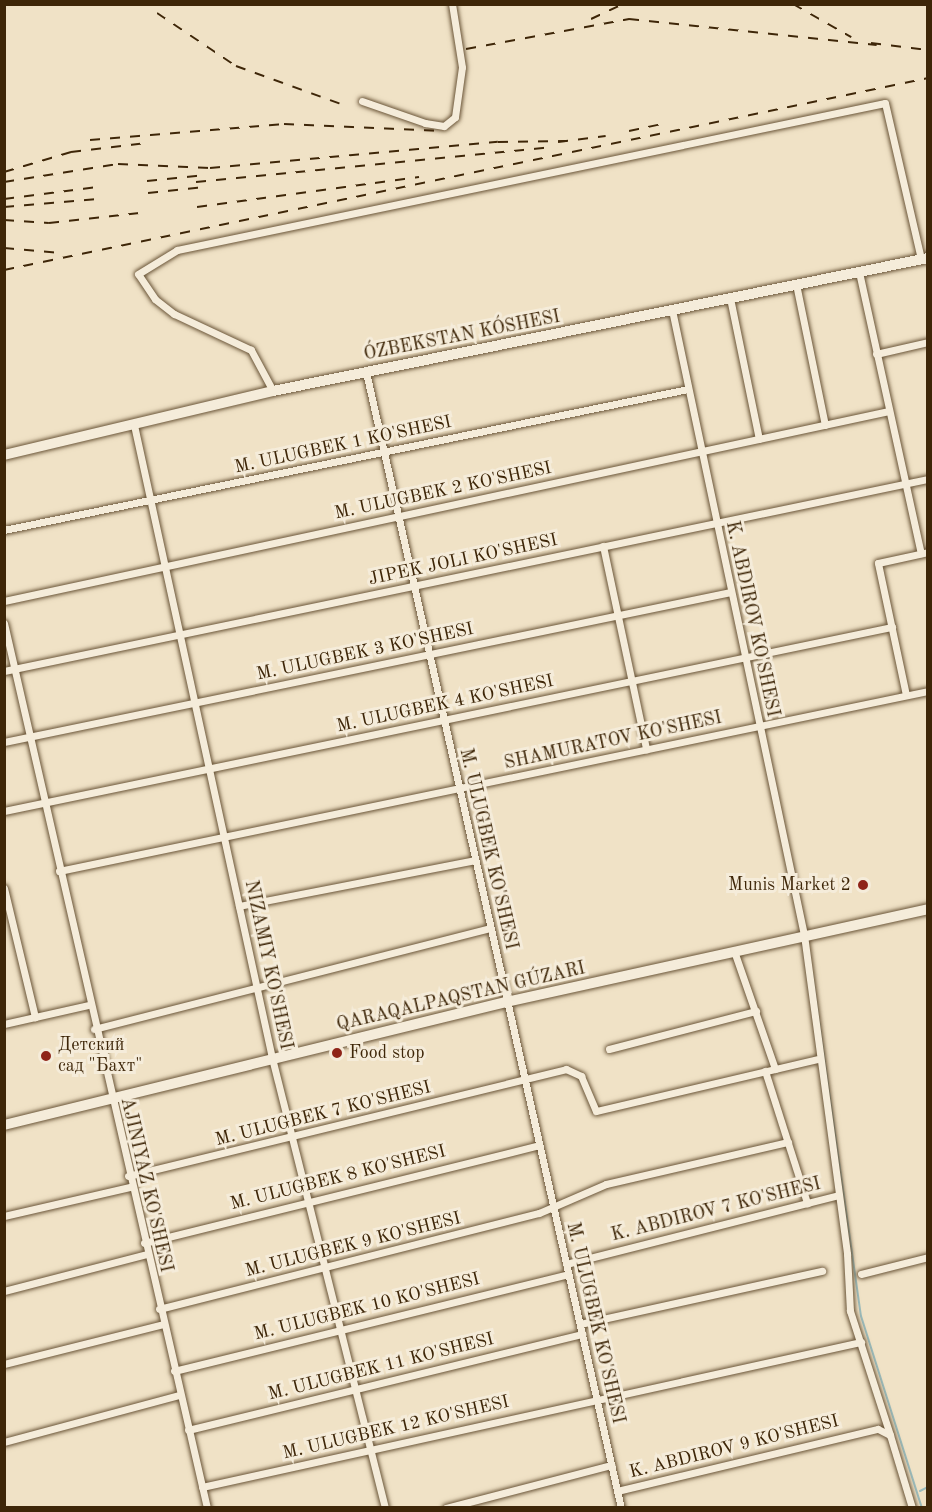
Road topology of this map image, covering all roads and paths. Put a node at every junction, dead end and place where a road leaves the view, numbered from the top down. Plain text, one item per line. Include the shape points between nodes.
1 (452, 4) edge
2 (362, 101) dead end
3 (924, 258) edge
4 (859, 272) junction
5 (796, 284) junction
6 (730, 298) junction
7 (672, 310) junction
8 (927, 342) edge
9 (876, 354) junction
10 (366, 372) junction
11 (688, 389) junction
12 (273, 391) junction
13 (889, 411) junction
14 (825, 424) junction
15 (134, 425) junction
16 (759, 439) junction
17 (701, 451) junction
18 (384, 452) junction
19 (4, 455) edge
20 (927, 479) edge
21 (905, 483) junction
22 (151, 500) junction
23 (398, 516) junction
24 (715, 523) junction
25 (4, 530) edge
26 (603, 546) junction
27 (924, 553) edge
28 (165, 566) junction
29 (414, 586) junction
30 (731, 592) junction
31 (4, 601) edge
32 (618, 615) junction
33 (4, 623) edge
34 (892, 627) junction
35 (180, 634) junction
36 (429, 654) junction
37 (745, 657) junction
38 (14, 669) junction
39 (4, 671) edge
40 (632, 681) junction
41 (927, 691) edge
42 (906, 695) junction
43 (195, 703) junction
44 (444, 720) junction
45 (760, 725) junction
46 (29, 737) junction
47 (4, 742) edge
48 (646, 749) junction
49 (209, 768) junction
50 (459, 788) junction
51 (44, 802) junction
52 (4, 811) edge
53 (224, 837) junction
54 (475, 860) junction
55 (59, 871) junction
56 (4, 888) edge
57 (239, 906) junction
58 (927, 909) edge
59 (490, 928) junction
60 (804, 935) junction
61 (734, 951) junction
62 (257, 987) junction
63 (506, 1002) junction
64 (88, 1005) junction
65 (756, 1011) junction
66 (35, 1017) junction
67 (4, 1024) edge
68 (93, 1029) junction
69 (609, 1049) dead end
70 (273, 1058) junction
71 (817, 1059) junction
72 (775, 1069) junction
73 (765, 1071) junction
74 (524, 1079) junction
75 (110, 1099) junction
76 (4, 1125) edge
77 (294, 1137) junction
78 (788, 1142) junction
79 (539, 1145) junction
80 (128, 1176) junction
81 (130, 1187) junction
82 (838, 1195) junction
83 (310, 1199) junction
84 (807, 1203) junction
85 (553, 1204) junction
86 (4, 1216) edge
87 (144, 1243) junction
88 (147, 1254) junction
89 (927, 1257) edge
90 (566, 1264) junction
91 (326, 1268) junction
92 (822, 1271) dead end
93 (861, 1274) dead end
94 (568, 1275) junction
95 (4, 1291) edge
96 (159, 1309) junction
97 (163, 1324) junction
98 (580, 1324) junction
99 (340, 1328) junction
100 (582, 1334) junction
101 (861, 1342) junction
102 (4, 1364) edge
103 (174, 1371) junction
104 (354, 1388) junction
105 (180, 1395) junction
106 (596, 1399) junction
107 (188, 1430) junction
108 (890, 1435) junction
109 (4, 1442) edge
110 (370, 1450) junction
111 (611, 1465) junction
112 (202, 1487) junction
113 (617, 1491) junction
114 (207, 1508) edge
115 (385, 1508) edge
116 (446, 1508) edge
117 (621, 1508) edge
118 (912, 1508) edge

1 - 2 street via 462,67 454,117 444,126 425,123
3 - 4 street, ÓZBEKSTAN KÓSHESI
3 - 12 street via 885,103 177,250 138,274 154,299 174,314 251,350
4 - 5 street, ÓZBEKSTAN KÓSHESI
4 - 9 street
5 - 6 street, ÓZBEKSTAN KÓSHESI
5 - 14 street
6 - 7 street, ÓZBEKSTAN KÓSHESI
6 - 16 street
7 - 10 street, ÓZBEKSTAN KÓSHESI
7 - 11 street, K. ABDIROV KO'SHESI
8 - 9 street
9 - 13 street
10 - 12 street, ÓZBEKSTAN KÓSHESI
10 - 18 street, M. ULUGBEK KO'SHESI
11 - 17 street, K. ABDIROV KO'SHESI
11 - 18 street, M. ULUGBEK 1 KO'SHESI
12 - 15 street, ÓZBEKSTAN KÓSHESI
13 - 14 street, M. ULUGBEK 2 KO'SHESI
13 - 21 street
14 - 16 street, M. ULUGBEK 2 KO'SHESI
15 - 19 street, ÓZBEKSTAN KÓSHESI
15 - 22 street, NIZAMIY KO'SHESI
16 - 17 street, M. ULUGBEK 2 KO'SHESI
17 - 23 street, M. ULUGBEK 2 KO'SHESI
17 - 24 street, K. ABDIROV KO'SHESI
18 - 22 street, M. ULUGBEK 1 KO'SHESI
18 - 23 street, M. ULUGBEK KO'SHESI
20 - 21 street, JIPEK JOLI KO'SHESI
21 - 24 street, JIPEK JOLI KO'SHESI
21 - 27 street
22 - 25 street, M. ULUGBEK 1 KO'SHESI
22 - 28 street, NIZAMIY KO'SHESI
23 - 28 street, M. ULUGBEK 2 KO'SHESI
23 - 29 street, M. ULUGBEK KO'SHESI
24 - 26 street, JIPEK JOLI KO'SHESI
24 - 30 street, K. ABDIROV KO'SHESI
26 - 29 street, JIPEK JOLI KO'SHESI
26 - 32 street
27 - 34 street via 879,563
28 - 31 street, M. ULUGBEK 2 KO'SHESI
28 - 35 street, NIZAMIY KO'SHESI
29 - 35 street, JIPEK JOLI KO'SHESI
29 - 36 street, M. ULUGBEK KO'SHESI
30 - 32 street, M. ULUGBEK 3 KO'SHESI
30 - 37 street, K. ABDIROV KO'SHESI
32 - 36 street, M. ULUGBEK 3 KO'SHESI
32 - 40 street
33 - 38 street, AJINIYAZ KO'SHESI
34 - 37 street, M. ULUGBEK 4 KO'SHESI
34 - 42 street
35 - 38 street, JIPEK JOLI KO'SHESI
35 - 43 street, NIZAMIY KO'SHESI
36 - 43 street, M. ULUGBEK 3 KO'SHESI
36 - 44 street, M. ULUGBEK KO'SHESI
37 - 40 street, M. ULUGBEK 4 KO'SHESI
37 - 45 street, K. ABDIROV KO'SHESI
38 - 39 street, JIPEK JOLI KO'SHESI
38 - 46 street, AJINIYAZ KO'SHESI
40 - 44 street, M. ULUGBEK 4 KO'SHESI
40 - 48 street
41 - 42 street, SHAMURATOV KO'SHESI
42 - 45 street, SHAMURATOV KO'SHESI
43 - 46 street, M. ULUGBEK 3 KO'SHESI
43 - 49 street, NIZAMIY KO'SHESI
44 - 49 street, M. ULUGBEK 4 KO'SHESI
44 - 50 street, M. ULUGBEK KO'SHESI
45 - 48 street, SHAMURATOV KO'SHESI
45 - 60 street, K. ABDIROV KO'SHESI
46 - 47 street, M. ULUGBEK 3 KO'SHESI
46 - 51 street, AJINIYAZ KO'SHESI
48 - 50 street, SHAMURATOV KO'SHESI
49 - 51 street, M. ULUGBEK 4 KO'SHESI
49 - 53 street, NIZAMIY KO'SHESI
50 - 53 street, SHAMURATOV KO'SHESI
50 - 54 street, M. ULUGBEK KO'SHESI
51 - 52 street, M. ULUGBEK 4 KO'SHESI
51 - 55 street, AJINIYAZ KO'SHESI
53 - 55 street, SHAMURATOV KO'SHESI
53 - 57 street, NIZAMIY KO'SHESI
54 - 57 street
54 - 59 street, M. ULUGBEK KO'SHESI
55 - 64 street, AJINIYAZ KO'SHESI
56 - 66 street
57 - 62 street, NIZAMIY KO'SHESI
58 - 60 street
59 - 62 street
59 - 63 street, M. ULUGBEK KO'SHESI
60 - 61 street
60 - 71 street, K. ABDIROV KO'SHESI
61 - 63 street
61 - 65 street
62 - 68 street
62 - 70 street, NIZAMIY KO'SHESI
63 - 70 street
63 - 74 street, M. ULUGBEK KO'SHESI
64 - 66 street
64 - 68 street, AJINIYAZ KO'SHESI
65 - 69 street
65 - 72 street
66 - 67 street
68 - 75 street, AJINIYAZ KO'SHESI
70 - 75 street
70 - 77 street, NIZAMIY KO'SHESI
71 - 72 street
71 - 82 street, K. ABDIROV KO'SHESI
72 - 73 street
73 - 74 street, M. ULUGBEK 7 KO'SHESI via 602,1110 590,1106 581,1076 572,1069
73 - 78 street
74 - 77 street, M. ULUGBEK 7 KO'SHESI
74 - 79 street, M. ULUGBEK KO'SHESI
75 - 76 street
75 - 80 street, AJINIYAZ KO'SHESI
77 - 80 street, M. ULUGBEK 7 KO'SHESI
77 - 83 street, NIZAMIY KO'SHESI
78 - 84 street
78 - 85 street, M. ULUGBEK 9 KO'SHESI via 606,1184
79 - 83 street, M. ULUGBEK 8 KO'SHESI
79 - 85 street, M. ULUGBEK KO'SHESI
80 - 81 street, AJINIYAZ KO'SHESI
81 - 86 street
81 - 87 street, AJINIYAZ KO'SHESI
82 - 84 street, K. ABDIROV 7 KO'SHESI
82 - 101 street, K. ABDIROV KO'SHESI via 850,1311
83 - 87 street, M. ULUGBEK 8 KO'SHESI
83 - 91 street, NIZAMIY KO'SHESI
84 - 90 street, K. ABDIROV 7 KO'SHESI
85 - 90 street, M. ULUGBEK KO'SHESI
85 - 91 street, M. ULUGBEK 9 KO'SHESI via 539,1213
87 - 88 street, AJINIYAZ KO'SHESI
88 - 95 street
88 - 96 street, AJINIYAZ KO'SHESI
89 - 93 street
90 - 94 street, M. ULUGBEK KO'SHESI
91 - 96 street, M. ULUGBEK 9 KO'SHESI
91 - 99 street, NIZAMIY KO'SHESI
92 - 98 street
94 - 98 street, M. ULUGBEK KO'SHESI
94 - 99 street, M. ULUGBEK 10 KO'SHESI
96 - 97 street, AJINIYAZ KO'SHESI
97 - 102 street
97 - 103 street, AJINIYAZ KO'SHESI
98 - 100 street, M. ULUGBEK KO'SHESI
99 - 103 street, M. ULUGBEK 10 KO'SHESI
99 - 104 street, NIZAMIY KO'SHESI
100 - 104 street, M. ULUGBEK 11 KO'SHESI
100 - 106 street, M. ULUGBEK KO'SHESI
101 - 106 street, M. ULUGBEK 12 KO'SHESI
101 - 108 street, K. ABDIROV KO'SHESI
103 - 105 street, AJINIYAZ KO'SHESI
104 - 107 street, M. ULUGBEK 11 KO'SHESI
104 - 110 street, NIZAMIY KO'SHESI
105 - 107 street, AJINIYAZ KO'SHESI
105 - 109 street
106 - 110 street, M. ULUGBEK 12 KO'SHESI
106 - 111 street, M. ULUGBEK KO'SHESI
107 - 112 street, AJINIYAZ KO'SHESI
108 - 113 street, K. ABDIROV 9 KO'SHESI via 878,1429
108 - 118 street, K. ABDIROV KO'SHESI
110 - 112 street, M. ULUGBEK 12 KO'SHESI
110 - 115 street, NIZAMIY KO'SHESI
111 - 113 street, M. ULUGBEK KO'SHESI
111 - 116 street
112 - 114 street, AJINIYAZ KO'SHESI
113 - 117 street, M. ULUGBEK KO'SHESI

